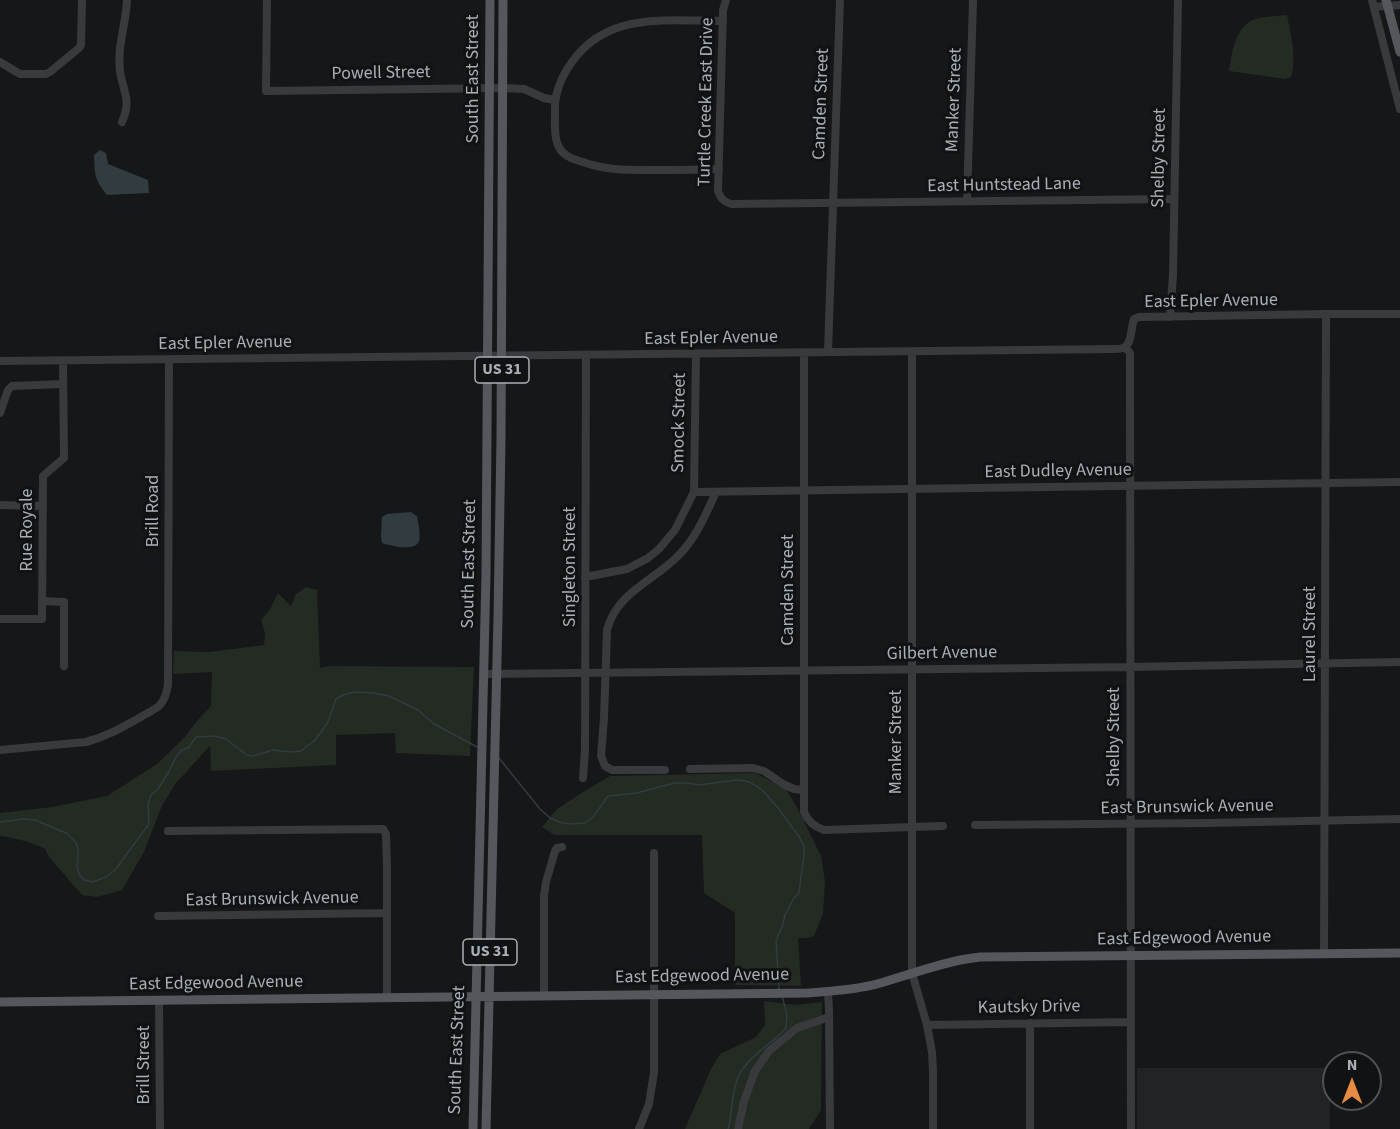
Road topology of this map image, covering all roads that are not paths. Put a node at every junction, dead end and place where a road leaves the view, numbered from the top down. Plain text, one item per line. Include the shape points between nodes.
1 (82, 0) edge
2 (127, 0) edge
3 (267, 0) edge
4 (490, 0) edge
5 (503, 0) edge
6 (726, 0) edge
7 (840, 0) edge
8 (973, 0) edge
9 (1178, 0) edge
10 (1387, 2) edge
11 (1373, 3) edge
12 (1400, 5) edge
13 (723, 21) junction
14 (1398, 37) edge
15 (1382, 41) junction
16 (1400, 52) edge
17 (0, 62) edge
18 (496, 88) junction
19 (555, 100) junction
20 (1400, 109) edge
21 (122, 122) dead end
22 (719, 170) junction
23 (1174, 199) junction
24 (967, 201) junction
25 (834, 202) junction
26 (1326, 314) junction
27 (1400, 315) edge
28 (1170, 317) junction
29 (1125, 347) junction
30 (828, 352) junction
31 (912, 352) junction
32 (804, 353) junction
33 (696, 354) junction
34 (502, 356) junction
35 (586, 356) junction
36 (489, 357) junction
37 (169, 360) junction
38 (0, 361) edge
39 (63, 361) junction
40 (63, 384) junction
41 (0, 413) edge
42 (1400, 482) edge
43 (1326, 483) junction
44 (1130, 486) junction
45 (912, 489) junction
46 (804, 490) junction
47 (694, 492) junction
48 (716, 492) junction
49 (0, 505) edge
50 (43, 506) junction
51 (585, 577) junction
52 (42, 601) junction
53 (0, 619) edge
54 (1400, 662) edge
55 (1326, 663) junction
56 (64, 666) dead end
57 (1130, 667) junction
58 (804, 670) junction
59 (912, 670) junction
60 (586, 673) junction
61 (605, 673) junction
62 (484, 674) junction
63 (496, 674) junction
64 (0, 750) edge
65 (690, 769) dead end
66 (665, 770) dead end
67 (583, 778) dead end
68 (803, 790) junction
69 (1400, 819) edge
70 (1325, 820) junction
71 (1131, 824) junction
72 (975, 825) dead end
73 (912, 826) junction
74 (943, 826) dead end
75 (168, 831) dead end
76 (562, 847) dead end
77 (654, 853) dead end
78 (387, 913) junction
79 (158, 916) dead end
80 (1400, 953) edge
81 (1324, 954) junction
82 (1131, 956) junction
83 (912, 973) junction
84 (828, 992) junction
85 (653, 994) junction
86 (544, 995) junction
87 (477, 996) junction
88 (489, 996) junction
89 (387, 998) junction
90 (159, 1001) junction
91 (0, 1002) edge
92 (829, 1017) junction
93 (1131, 1022) junction
94 (1029, 1023) junction
95 (927, 1025) junction
96 (160, 1129) edge
97 (473, 1129) edge
98 (486, 1129) edge
99 (639, 1129) edge
100 (738, 1129) edge
101 (830, 1129) edge
102 (933, 1129) edge
103 (1030, 1129) edge
104 (1131, 1129) edge

1 - 17 street via 81,45 50,72 20,74
2 - 21 street via 119,55 127,101
3 - 18 street, Powell Street via 266,90
4 - 18 main road, South East Street / US 31
5 - 18 main road, South East Street / US 31
6 - 13 street, Turtle Creek East Drive
7 - 25 street, Camden Street
8 - 24 street, Manker Street
9 - 23 street, Shelby Street
10 - 11 street
10 - 12 street
10 - 14 main road
11 - 15 street
13 - 19 street via 648,21 608,31 572,61
13 - 22 street, Turtle Creek East Drive
14 - 15 street
14 - 16 main road
15 - 20 street
18 - 19 street, Powell Street via 524,89
18 - 34 main road, South East Street / US 31
18 - 36 main road, South East Street / US 31
19 - 22 street via 557,144 570,158 616,170
22 - 25 street, Turtle Creek East Drive via 719,194 728,203
23 - 24 street, East Huntstead Lane
23 - 28 street, Shelby Street
24 - 25 street, East Huntstead Lane
25 - 30 street, Camden Street
26 - 27 street, East Epler Avenue
26 - 28 street, East Epler Avenue
26 - 43 street, Laurel Street
28 - 29 street, East Epler Avenue via 1134,319
29 - 31 street, East Epler Avenue
29 - 44 street, Shelby Street via 1130,353
30 - 31 street, East Epler Avenue
30 - 32 street, East Epler Avenue
31 - 45 street, Manker Street
32 - 33 street, East Epler Avenue
32 - 46 street, Camden Street
33 - 35 street, East Epler Avenue
33 - 47 street, Smock Street
34 - 35 street, East Epler Avenue
34 - 36 street, East Epler Avenue
34 - 63 main road, South East Street / US 31
35 - 51 street, Singleton Street
36 - 37 street, East Epler Avenue
36 - 62 main road, South East Street / US 31
37 - 39 street, East Epler Avenue
37 - 64 street, Brill Road via 165,696 153,710 108,736 86,742
38 - 39 street, East Epler Avenue
39 - 40 street, Rue Royale
40 - 41 street via 12,386
40 - 50 street, Rue Royale via 63,458 43,476
42 - 43 street, East Dudley Avenue
43 - 44 street, East Dudley Avenue
43 - 55 street, Laurel Street
44 - 45 street, East Dudley Avenue
44 - 57 street, Shelby Street
45 - 46 street, East Dudley Avenue
45 - 59 street, Manker Street
46 - 48 street, East Dudley Avenue
46 - 58 street, Camden Street
47 - 48 street, East Dudley Avenue
47 - 51 street via 675,530 648,558 627,569
48 - 61 street via 682,553 636,587 616,609 606,633
49 - 50 street
50 - 52 street, Rue Royale
51 - 60 street, Singleton Street
52 - 53 street via 42,619
52 - 56 street via 64,602
54 - 55 street, Gilbert Avenue
55 - 57 street, Gilbert Avenue
55 - 70 street, Laurel Street
57 - 59 street, Gilbert Avenue
57 - 71 street, Shelby Street
58 - 59 street, Gilbert Avenue
58 - 61 street, Gilbert Avenue
58 - 68 street, Camden Street
59 - 73 street, Manker Street
60 - 61 street, Gilbert Avenue
60 - 63 street, Gilbert Avenue
60 - 67 street, Singleton Street
61 - 66 street via 601,756 605,766 612,770
62 - 63 street, Gilbert Avenue
62 - 87 main road, South East Street / US 31
63 - 88 main road, South East Street / US 31
65 - 68 street via 753,768
68 - 73 street, Camden Street via 804,813 812,824 824,830
69 - 70 street, East Brunswick Avenue
70 - 71 street, East Brunswick Avenue
70 - 81 street, Laurel Street
71 - 72 street, East Brunswick Avenue
71 - 82 street, Shelby Street
73 - 74 street
73 - 83 street, Manker Street
75 - 78 street via 383,829
76 - 86 street via 555,851 544,889
77 - 85 street
78 - 79 street, East Brunswick Avenue
78 - 89 street
80 - 81 main road, East Edgewood Avenue
81 - 82 main road, East Edgewood Avenue
82 - 83 main road, East Edgewood Avenue via 980,957
82 - 93 street, Shelby Street
83 - 84 main road, East Edgewood Avenue
83 - 95 street, Manker Street
84 - 85 main road, East Edgewood Avenue
84 - 92 street
85 - 86 main road, East Edgewood Avenue
85 - 99 street via 654,1077
86 - 88 main road, East Edgewood Avenue
87 - 88 main road, East Edgewood Avenue
87 - 89 main road, East Edgewood Avenue
87 - 97 main road, South East Street / US 31
88 - 98 main road, South East Street / US 31
89 - 90 main road, East Edgewood Avenue
90 - 91 main road, East Edgewood Avenue
90 - 96 street, Brill Street
92 - 100 street via 797,1028 770,1051 755,1071
92 - 101 street
93 - 94 street, Kautsky Drive
93 - 104 street, Shelby Street
94 - 95 street, Kautsky Drive
94 - 103 street
95 - 102 street, Manker Street via 933,1062

